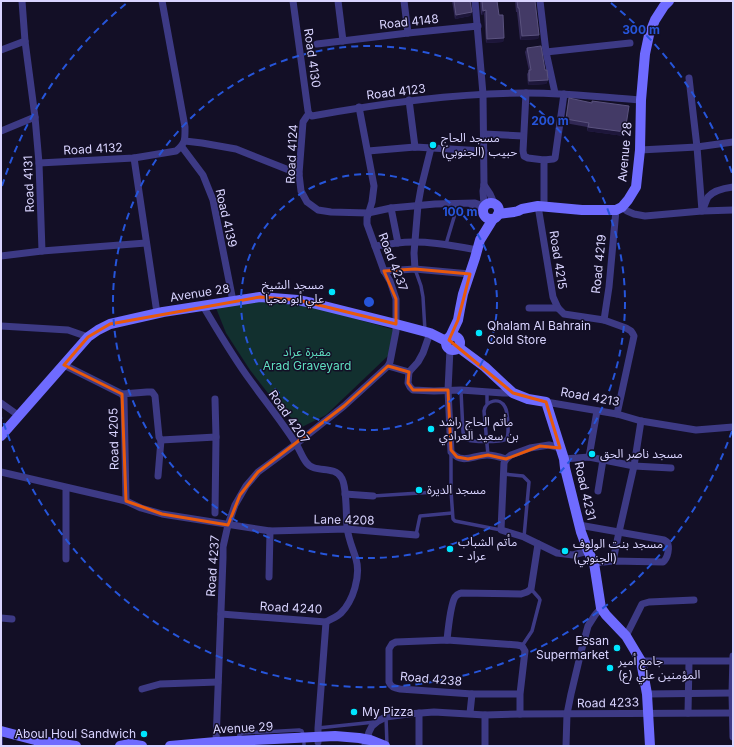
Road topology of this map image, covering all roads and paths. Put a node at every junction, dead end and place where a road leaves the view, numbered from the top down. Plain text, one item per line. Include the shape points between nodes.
1 (22, 1) edge
2 (162, 1) edge
3 (293, 1) edge
4 (338, 1) edge
5 (404, 1) edge
6 (474, 1) edge
7 (540, 1) edge
8 (669, 1) edge
9 (478, 26) junction
10 (408, 33) junction
11 (25, 41) junction
12 (343, 41) junction
13 (630, 43) dead end
14 (317, 44) dead end
15 (1, 50) edge
16 (546, 52) junction
17 (689, 78) dead end
18 (526, 93) junction
19 (555, 93) junction
20 (483, 94) junction
21 (564, 94) junction
22 (409, 100) junction
23 (642, 100) junction
24 (360, 107) junction
25 (311, 115) junction
26 (35, 117) junction
27 (1, 131) edge
28 (484, 134) junction
29 (523, 136) junction
30 (733, 142) edge
31 (183, 144) junction
32 (416, 147) junction
33 (697, 147) junction
34 (431, 148) junction
35 (640, 150) junction
36 (368, 151) junction
37 (484, 151) junction
38 (134, 158) junction
39 (544, 160) junction
40 (40, 163) junction
41 (300, 174) junction
42 (733, 187) edge
43 (458, 204) junction
44 (418, 205) junction
45 (541, 206) junction
46 (391, 208) junction
47 (619, 209) junction
48 (490, 210) junction
49 (733, 210) edge
50 (702, 211) junction
51 (368, 213) junction
52 (146, 243) junction
53 (398, 243) junction
54 (415, 243) junction
55 (446, 244) junction
56 (479, 245) junction
57 (375, 246) junction
58 (42, 251) junction
59 (1, 256) edge
60 (414, 269) junction
61 (384, 271) junction
62 (470, 274) junction
63 (233, 301) junction
64 (202, 306) junction
65 (529, 308) dead end
66 (561, 311) junction
67 (157, 313) junction
68 (604, 320) junction
69 (396, 324) junction
70 (1, 326) edge
71 (428, 333) junction
72 (88, 337) junction
73 (453, 342) junction
74 (64, 365) junction
75 (388, 366) junction
76 (409, 372) junction
77 (448, 390) junction
78 (461, 390) junction
79 (487, 392) junction
80 (513, 393) junction
81 (122, 394) junction
82 (215, 399) dead end
83 (546, 402) junction
84 (1, 403) edge
85 (487, 404) junction
86 (597, 411) junction
87 (617, 414) junction
88 (18, 415) junction
89 (641, 421) junction
90 (733, 427) edge
91 (1, 436) edge
92 (216, 437) junction
93 (161, 440) junction
94 (487, 441) junction
95 (296, 444) junction
96 (560, 448) junction
97 (451, 452) junction
98 (488, 455) junction
99 (589, 457) junction
100 (506, 459) junction
101 (564, 459) junction
102 (603, 460) junction
103 (634, 466) junction
104 (671, 468) dead end
105 (1, 472) edge
106 (504, 474) junction
107 (158, 476) dead end
108 (66, 488) junction
109 (451, 490) junction
110 (598, 491) dead end
111 (345, 494) junction
112 (373, 496) joint
113 (126, 501) junction
114 (215, 513) dead end
115 (452, 513) junction
116 (228, 525) junction
117 (579, 525) junction
118 (347, 530) junction
119 (501, 530) junction
120 (270, 531) junction
121 (618, 532) junction
122 (416, 535) joint
123 (524, 537) junction
124 (538, 544) junction
125 (588, 551) junction
126 (66, 559) dead end
127 (613, 561) junction
128 (594, 563) junction
129 (269, 577) dead end
130 (531, 589) junction
131 (694, 600) dead end
132 (601, 608) junction
133 (221, 614) junction
134 (1, 618) edge
135 (12, 619) dead end
136 (326, 622) junction
137 (626, 636) junction
138 (447, 640) junction
139 (522, 646) junction
140 (733, 656) edge
141 (641, 661) junction
142 (732, 661) edge
143 (689, 662) junction
144 (218, 682) junction
145 (142, 689) dead end
146 (732, 693) junction
147 (472, 694) junction
148 (520, 694) junction
149 (647, 694) junction
150 (688, 694) junction
151 (418, 713) junction
152 (470, 713) junction
153 (648, 713) junction
154 (688, 713) junction
155 (732, 713) junction
156 (520, 714) junction
157 (567, 714) junction
158 (485, 715) junction
159 (386, 718) junction
160 (378, 722) junction
161 (1, 731) edge
162 (1, 736) edge
163 (318, 736) junction
164 (733, 737) edge
165 (304, 742) edge
166 (367, 743) edge
167 (216, 744) edge
168 (237, 744) edge
169 (1, 746) edge
170 (43, 746) edge
171 (76, 746) edge
172 (124, 746) edge
173 (140, 746) edge
174 (170, 746) edge
175 (386, 746) edge
176 (419, 746) edge
177 (485, 746) edge
178 (566, 746) edge
179 (650, 746) edge

1 - 11 street, Road 4131
2 - 31 street via 185,127
3 - 25 street, Road 4130 via 308,111
4 - 12 street
5 - 10 street
6 - 9 street
7 - 16 street
8 - 23 street, Avenue 28 via 655,20 649,35
9 - 10 street, Road 4148
9 - 20 street
10 - 12 street, Road 4148
11 - 15 street
11 - 26 street, Road 4131
12 - 14 street, Road 4148
13 - 16 street
16 - 19 street
17 - 33 street
18 - 19 street, Road 4123
18 - 20 street, Road 4123
18 - 29 street
19 - 21 street, Road 4123
20 - 22 street, Road 4123
20 - 28 street
21 - 23 street, Road 4123
21 - 39 street via 555,158
22 - 24 street, Road 4123
22 - 32 street
23 - 35 street, Avenue 28
24 - 25 street, Road 4123
24 - 36 street
25 - 41 street, Road 4124 via 303,122
26 - 27 street
26 - 40 street, Road 4131
28 - 29 street
28 - 37 street
29 - 39 street via 524,156
30 - 33 street
31 - 38 street via 176,151
31 - 41 street via 202,142 236,149
31 - 63 street, Road 4139 via 203,175 213,200
32 - 34 street
32 - 36 street
33 - 35 street
33 - 50 street
34 - 37 street
34 - 44 street
35 - 47 street, Avenue 28 via 636,187
36 - 51 street via 374,186
37 - 48 street via 483,191
38 - 40 street, Road 4132
38 - 52 street, Road 4132
39 - 45 street, Road 4215
40 - 58 street, Road 4131
41 - 51 street, Road 4124 via 301,191 307,202 318,210
42 - 50 street via 714,192 708,197
43 - 44 street, Road 4124
43 - 48 street, Road 4124 via 477,204
43 - 55 lane
44 - 46 street, Road 4124
44 - 54 street
45 - 47 street via 582,210
45 - 48 street via 514,212
45 - 66 street, Road 4215 via 553,297
46 - 51 street, Road 4124
46 - 53 street
47 - 50 street via 645,216
47 - 68 street, Road 4219
48 - 56 street
49 - 50 street
51 - 57 street, Road 4237 via 367,224
52 - 58 street
52 - 67 street, Road 4132
53 - 54 street
53 - 57 street
54 - 55 street
54 - 60 street
55 - 56 street
56 - 62 street
57 - 61 street, Road 4237
58 - 59 street
60 - 61 street
60 - 62 street
60 - 71 lane via 421,286
61 - 69 street, Road 4237 via 396,299
62 - 73 street via 460,309 460,326
63 - 64 street, Avenue 28
63 - 69 street, Avenue 28 via 260,297 298,300
64 - 67 street, Avenue 28
64 - 95 street, Road 4207 via 248,379
65 - 66 street
66 - 68 street
67 - 72 street, Avenue 28 via 110,324
68 - 87 street via 626,328 634,334
69 - 71 street, Avenue 28
69 - 75 street, Road 4237
70 - 72 street via 68,330
71 - 73 street, Avenue 28
71 - 76 street via 423,354
72 - 74 street, Avenue 28
73 - 77 street
73 - 80 street, Road 4213
74 - 81 street, Road 4205
74 - 88 street, Avenue 28
75 - 76 street
75 - 95 street, Road 4237 via 344,406
76 - 77 street via 408,383 413,390
77 - 78 street
77 - 97 street
78 - 79 street
78 - 94 lane via 465,437 472,442
79 - 80 street
79 - 85 lane
80 - 83 street, Road 4213
81 - 93 street via 152,392 155,396
81 - 113 street, Road 4205
82 - 92 street
83 - 86 street, Road 4213
83 - 96 street, Road 4231
84 - 88 street
85 - 94 lane via 484,411
85 - 94 lane via 497,401 506,407 508,436 502,441
86 - 87 street, Road 4213
86 - 99 street
87 - 89 street, Road 4213
88 - 91 street, Avenue 28
89 - 90 street, Road 4213 via 696,430
89 - 103 street
92 - 93 street
92 - 114 street
93 - 107 street
94 - 98 lane
95 - 111 street, Road 4207 via 307,464 341,476
95 - 116 street, Road 4237 via 258,472 246,486 235,505
96 - 100 street via 540,446 515,453
96 - 101 street, Road 4231
97 - 98 street via 468,459
97 - 109 lane
98 - 100 street
99 - 101 street
99 - 102 street
100 - 106 street
101 - 117 street, Road 4231
102 - 103 street
102 - 110 street
103 - 104 street
103 - 121 street
105 - 108 street
106 - 119 street
106 - 123 lane via 523,476 528,482
108 - 113 street
108 - 126 street
109 - 112 lane
109 - 115 lane
111 - 112 street
111 - 118 street, Road 4207
113 - 116 street via 162,514
115 - 119 lane via 455,521
115 - 122 lane via 420,516
116 - 120 street, Lane 4208
116 - 133 street, Road 4237 via 223,547
117 - 121 street
117 - 125 street, Road 4231
118 - 120 street, Lane 4208
118 - 122 street, Lane 4208
118 - 136 street, Road 4240 via 357,561 355,587 345,608
119 - 123 street
120 - 129 street
121 - 127 street
121 - 127 street via 669,544 663,562
123 - 124 street
124 - 125 street via 557,554
124 - 130 street
125 - 128 street, Road 4231
127 - 128 street
128 - 132 street, Road 4231
130 - 138 street via 521,594 457,595 454,598
130 - 139 lane via 540,600 532,631
131 - 137 street via 642,604
132 - 137 street
132 - 157 street via 588,626
133 - 136 street, Road 4240
133 - 144 street, Road 4237
134 - 135 street
136 - 163 street
137 - 141 street
138 - 139 street, Road 4238
138 - 147 street, Road 4238 via 392,644 389,649 389,682 400,689
139 - 148 street via 525,651
140 - 142 street
141 - 143 street
141 - 149 street
142 - 143 street
142 - 146 street
143 - 150 street
144 - 145 street via 160,684
144 - 167 street, Road 4237
146 - 150 street
146 - 155 street
147 - 148 street, Road 4238
147 - 152 street
148 - 156 street
149 - 150 street
149 - 153 street
150 - 154 street
151 - 152 street, Road 4233
151 - 159 street, Road 4233
151 - 176 street
152 - 158 street, Road 4233
153 - 154 street, Road 4233
153 - 157 street, Road 4233
153 - 179 street
154 - 155 street, Road 4233
155 - 164 street
156 - 157 street, Road 4233
156 - 158 street, Road 4233
157 - 178 street
158 - 177 street
159 - 160 street, Road 4233
159 - 175 lane
160 - 163 lane
160 - 166 street, Road 4233 via 368,732
161 - 171 street via 35,740
162 - 169 lane
162 - 170 street
163 - 165 street, Avenue 29
163 - 166 street, Avenue 29 via 354,737
165 - 168 street, Avenue 29
166 - 175 street, Avenue 29
167 - 168 street, Avenue 29
167 - 174 street, Avenue 29
172 - 173 street

